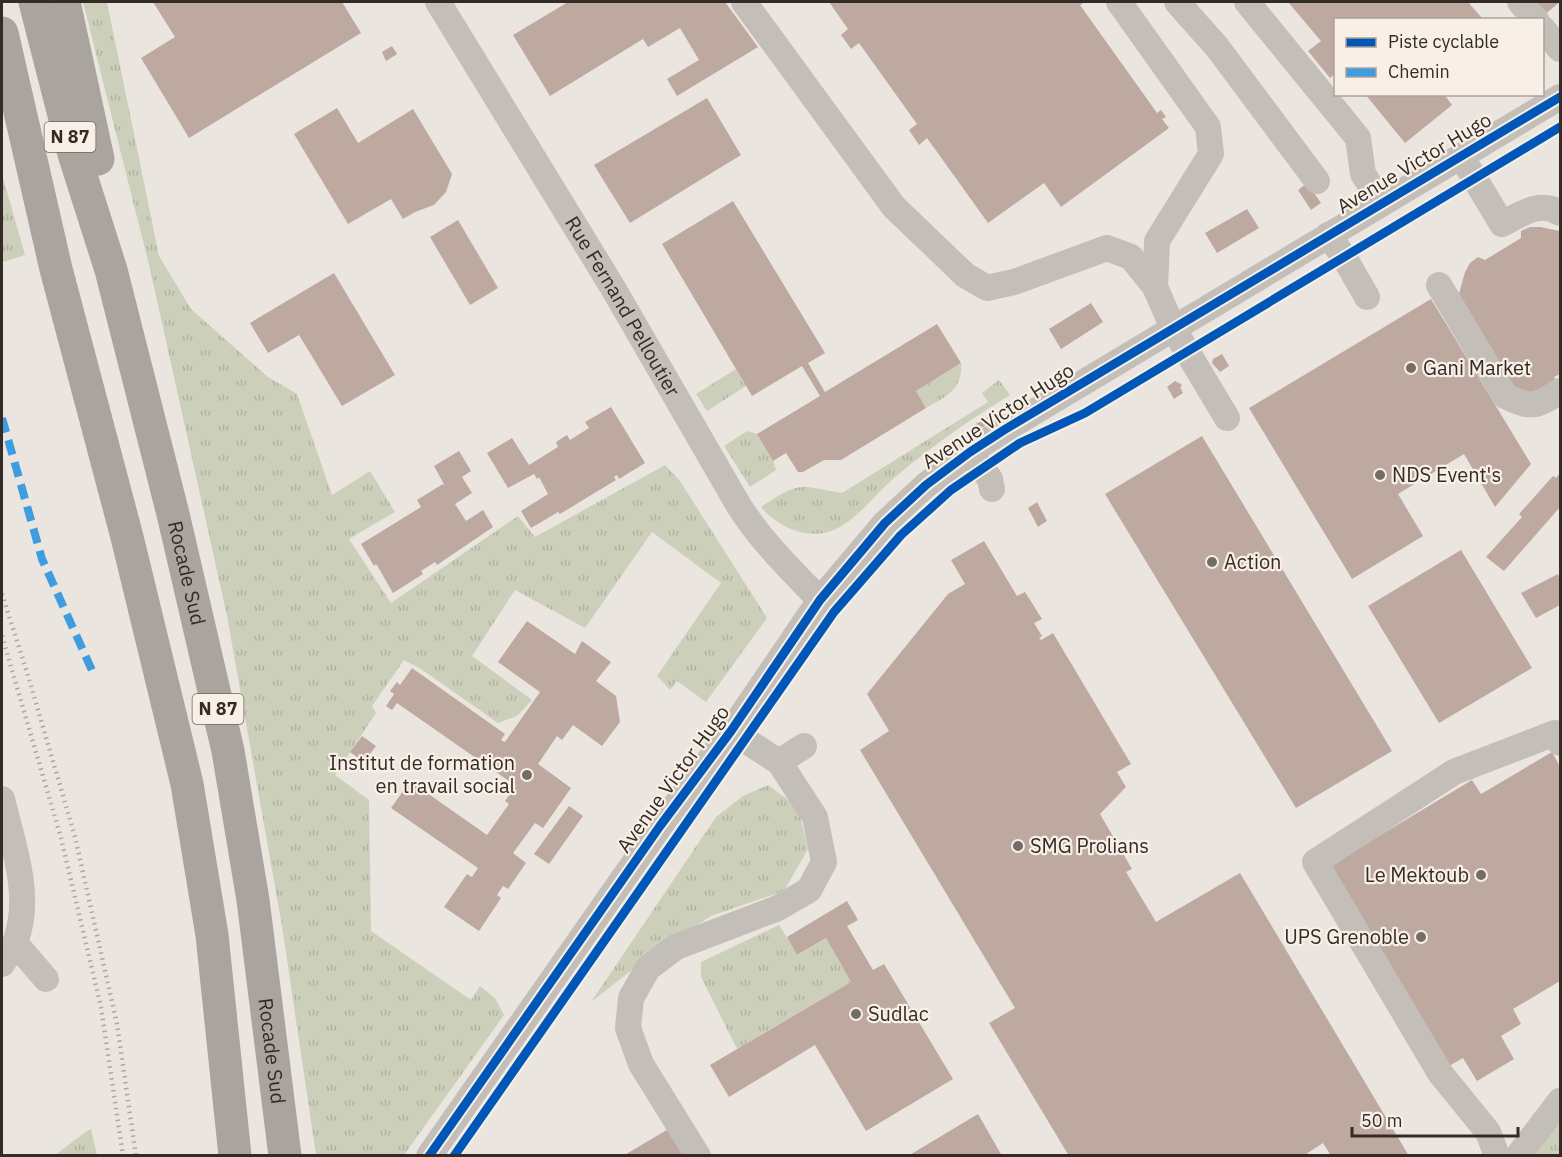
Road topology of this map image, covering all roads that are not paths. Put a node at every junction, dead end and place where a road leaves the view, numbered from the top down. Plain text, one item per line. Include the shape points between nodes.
1 (35, 2) edge
2 (64, 2) edge
3 (438, 2) edge
4 (744, 2) edge
5 (1119, 2) edge
6 (1176, 2) edge
7 (1247, 2) edge
8 (1520, 2) edge
9 (1534, 18) edge
10 (1544, 29) edge
11 (2, 33) edge
12 (1560, 49) edge
13 (1560, 97) edge
14 (2, 121) edge
15 (1461, 156) junction
16 (1317, 181) dead end
17 (1382, 203) junction
18 (1560, 213) edge
19 (1328, 235) junction
20 (56, 269) junction
21 (111, 270) junction
22 (1439, 285) dead end
23 (1155, 287) junction
24 (1367, 297) dead end
25 (1173, 328) junction
26 (1560, 391) edge
27 (1227, 418) dead end
28 (970, 452) junction
29 (992, 489) dead end
30 (820, 600) junction
31 (731, 731) junction
32 (1560, 743) edge
33 (804, 746) dead end
34 (778, 762) junction
35 (2, 799) edge
36 (15, 943) junction
37 (2, 964) edge
38 (46, 979) dead end
39 (1560, 1101) edge
40 (233, 1145) edge
41 (285, 1155) edge
42 (429, 1155) edge
43 (698, 1155) edge
44 (1497, 1155) edge
45 (1518, 1155) edge

1 - 21 highway, Rocade Sud / N 87 via 74,154
2 - 21 highway via 113,223
3 - 30 street, Rue Fernand Pelloutier via 613,288 739,506 780,561
4 - 23 street via 894,207 965,275 987,288 1107,248 1131,257
5 - 23 street via 1208,126 1211,154 1157,241
6 - 16 street via 1217,46
7 - 17 street via 1358,138 1363,174
8 - 9 street
10 - 12 street
11 - 20 highway, N 87
13 - 15 street, Avenue Victor Hugo
14 - 20 highway
15 - 17 street, Avenue Victor Hugo
15 - 18 street via 1502,224 1536,207
17 - 19 street, Avenue Victor Hugo
19 - 24 street
19 - 25 street, Avenue Victor Hugo
20 - 40 highway, N 87 via 128,537 187,784 212,934
21 - 41 highway, Rocade Sud / N 87 via 228,752 253,900
22 - 26 street via 1504,396 1521,404 1539,405
23 - 25 street
25 - 27 street
25 - 28 street, Avenue Victor Hugo
28 - 29 street via 990,479
28 - 30 street, Avenue Victor Hugo via 885,523
30 - 31 street, Avenue Victor Hugo
31 - 34 street
31 - 42 street, Avenue Victor Hugo
32 - 44 street via 1555,733 1454,772 1315,862 1440,1073 1488,1132
33 - 34 street
34 - 43 street via 815,817 824,861 809,890 778,908 676,947 648,968 632,998 628,1028 641,1064
35 - 36 street via 21,881 23,915
36 - 37 street
36 - 38 street
39 - 45 street

